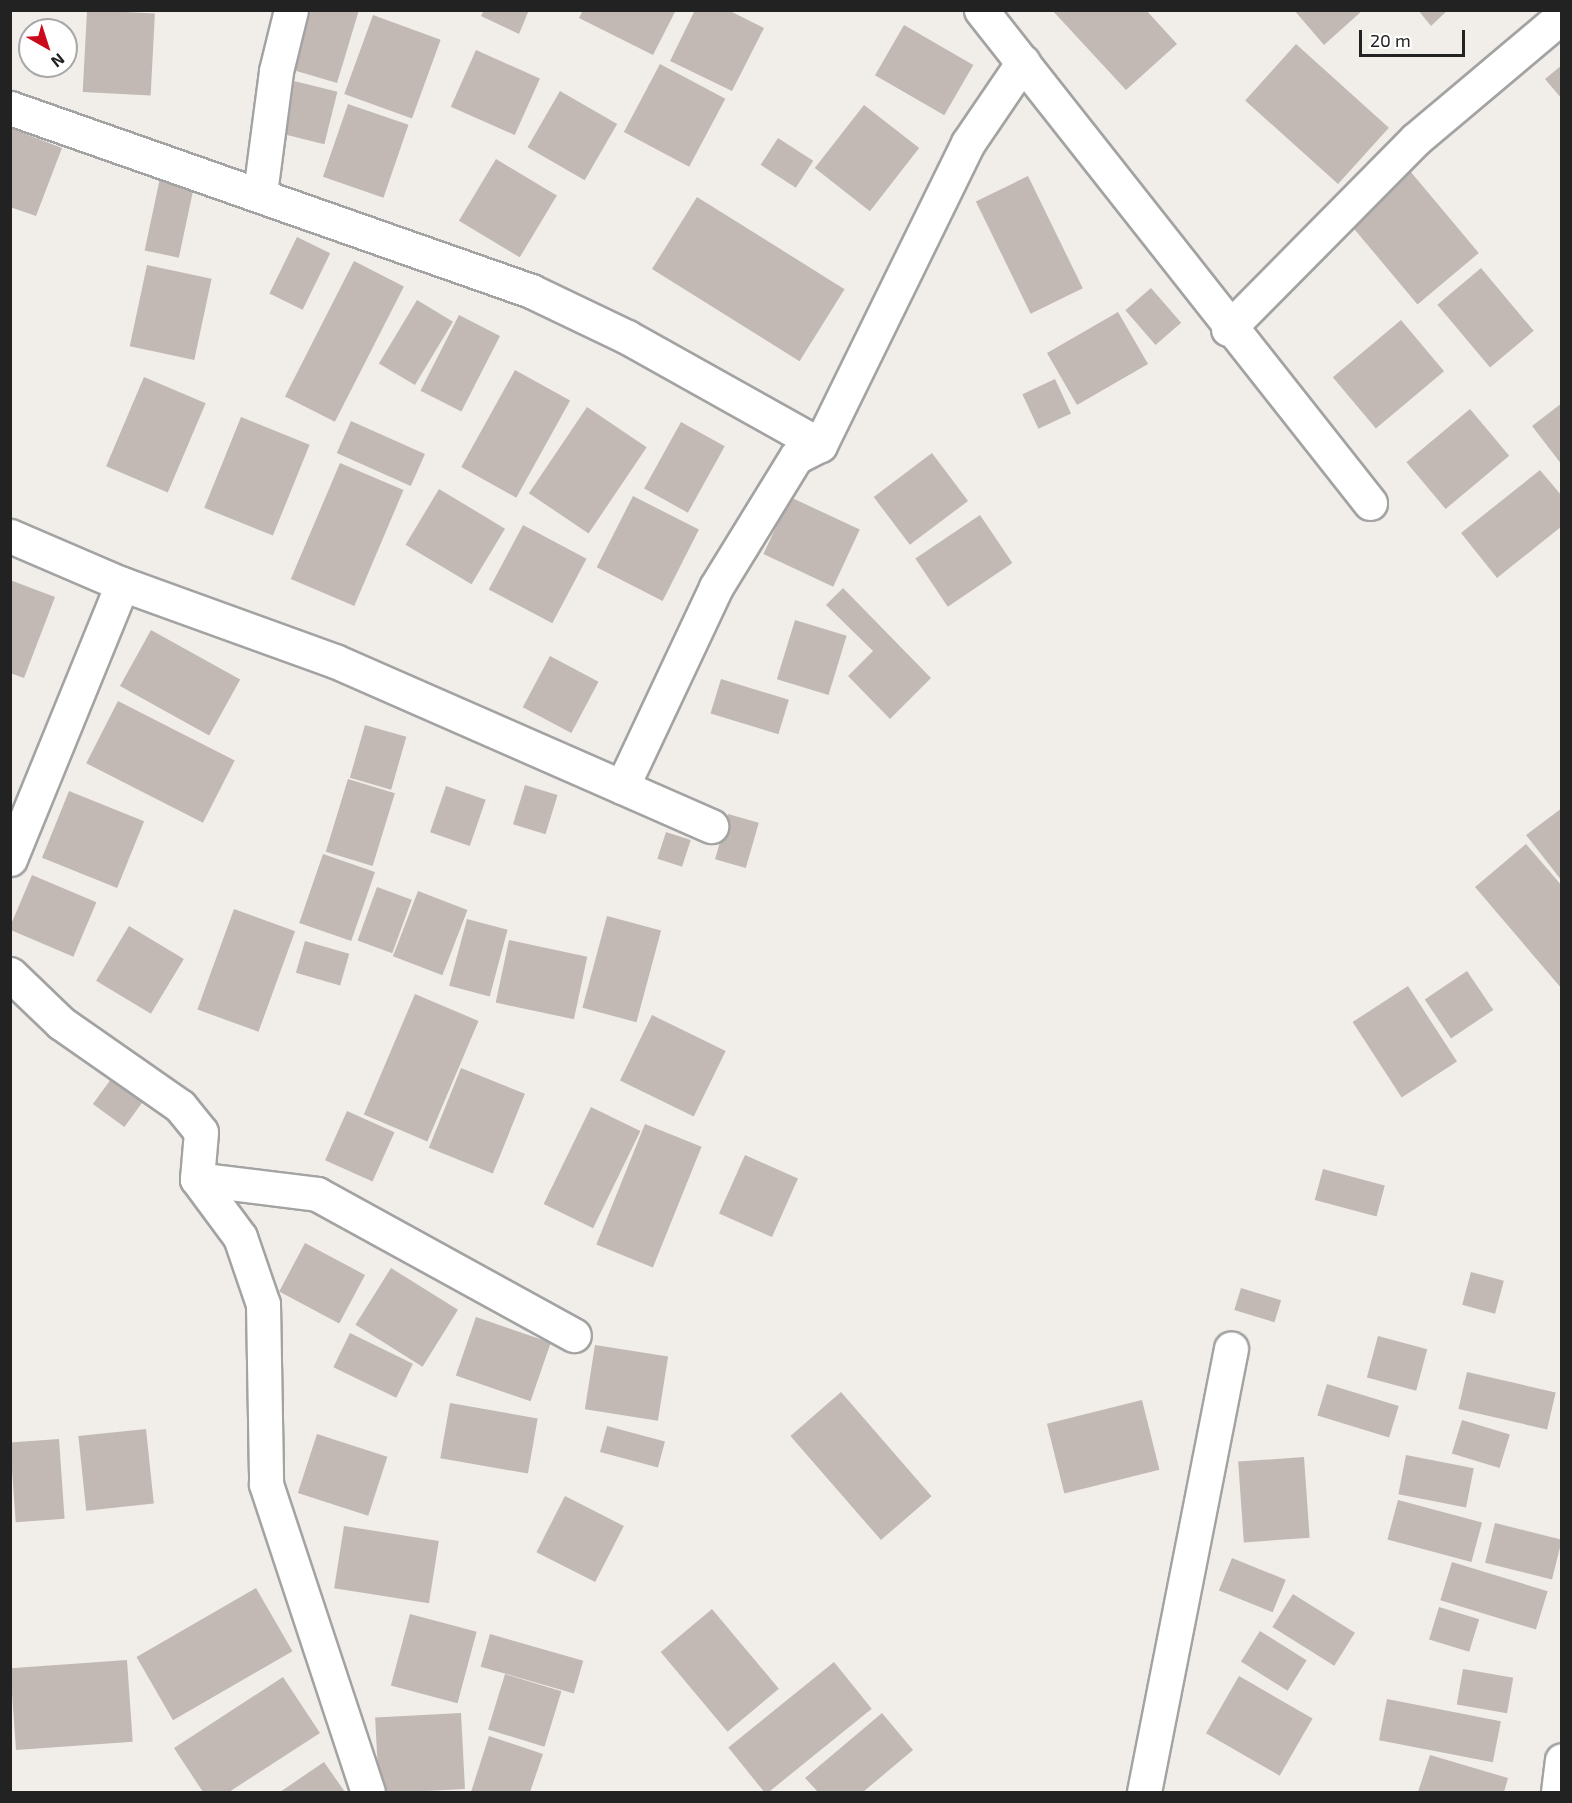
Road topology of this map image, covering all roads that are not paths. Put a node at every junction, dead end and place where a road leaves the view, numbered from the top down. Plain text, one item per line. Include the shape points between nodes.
1 (291, 10) edge
2 (981, 10) edge
3 (1562, 16) edge
4 (1023, 62) junction
5 (10, 108) edge
6 (260, 193) junction
7 (1228, 329) junction
8 (820, 445) junction
9 (1370, 503) dead end
10 (10, 536) edge
11 (122, 584) junction
12 (622, 787) junction
13 (711, 826) dead end
14 (10, 859) edge
15 (10, 974) edge
16 (197, 1179) junction
17 (574, 1335) dead end
18 (1231, 1348) dead end
19 (1562, 1760) edge
20 (368, 1792) edge
21 (1144, 1792) edge
22 (1558, 1792) edge

1 - 6 street via 276,71
2 - 4 street
3 - 7 street via 1416,139
4 - 7 street
4 - 8 street via 947,183
5 - 6 street
6 - 8 street via 531,291 627,337
7 - 9 street
8 - 12 street via 796,457 760,509 716,587
10 - 11 street
11 - 12 street via 335,661
11 - 14 street
12 - 13 street
15 - 16 street via 61,1023 180,1106 201,1132
16 - 17 street via 317,1194
16 - 20 street via 240,1237 263,1304 266,1484
18 - 21 street
19 - 22 street

